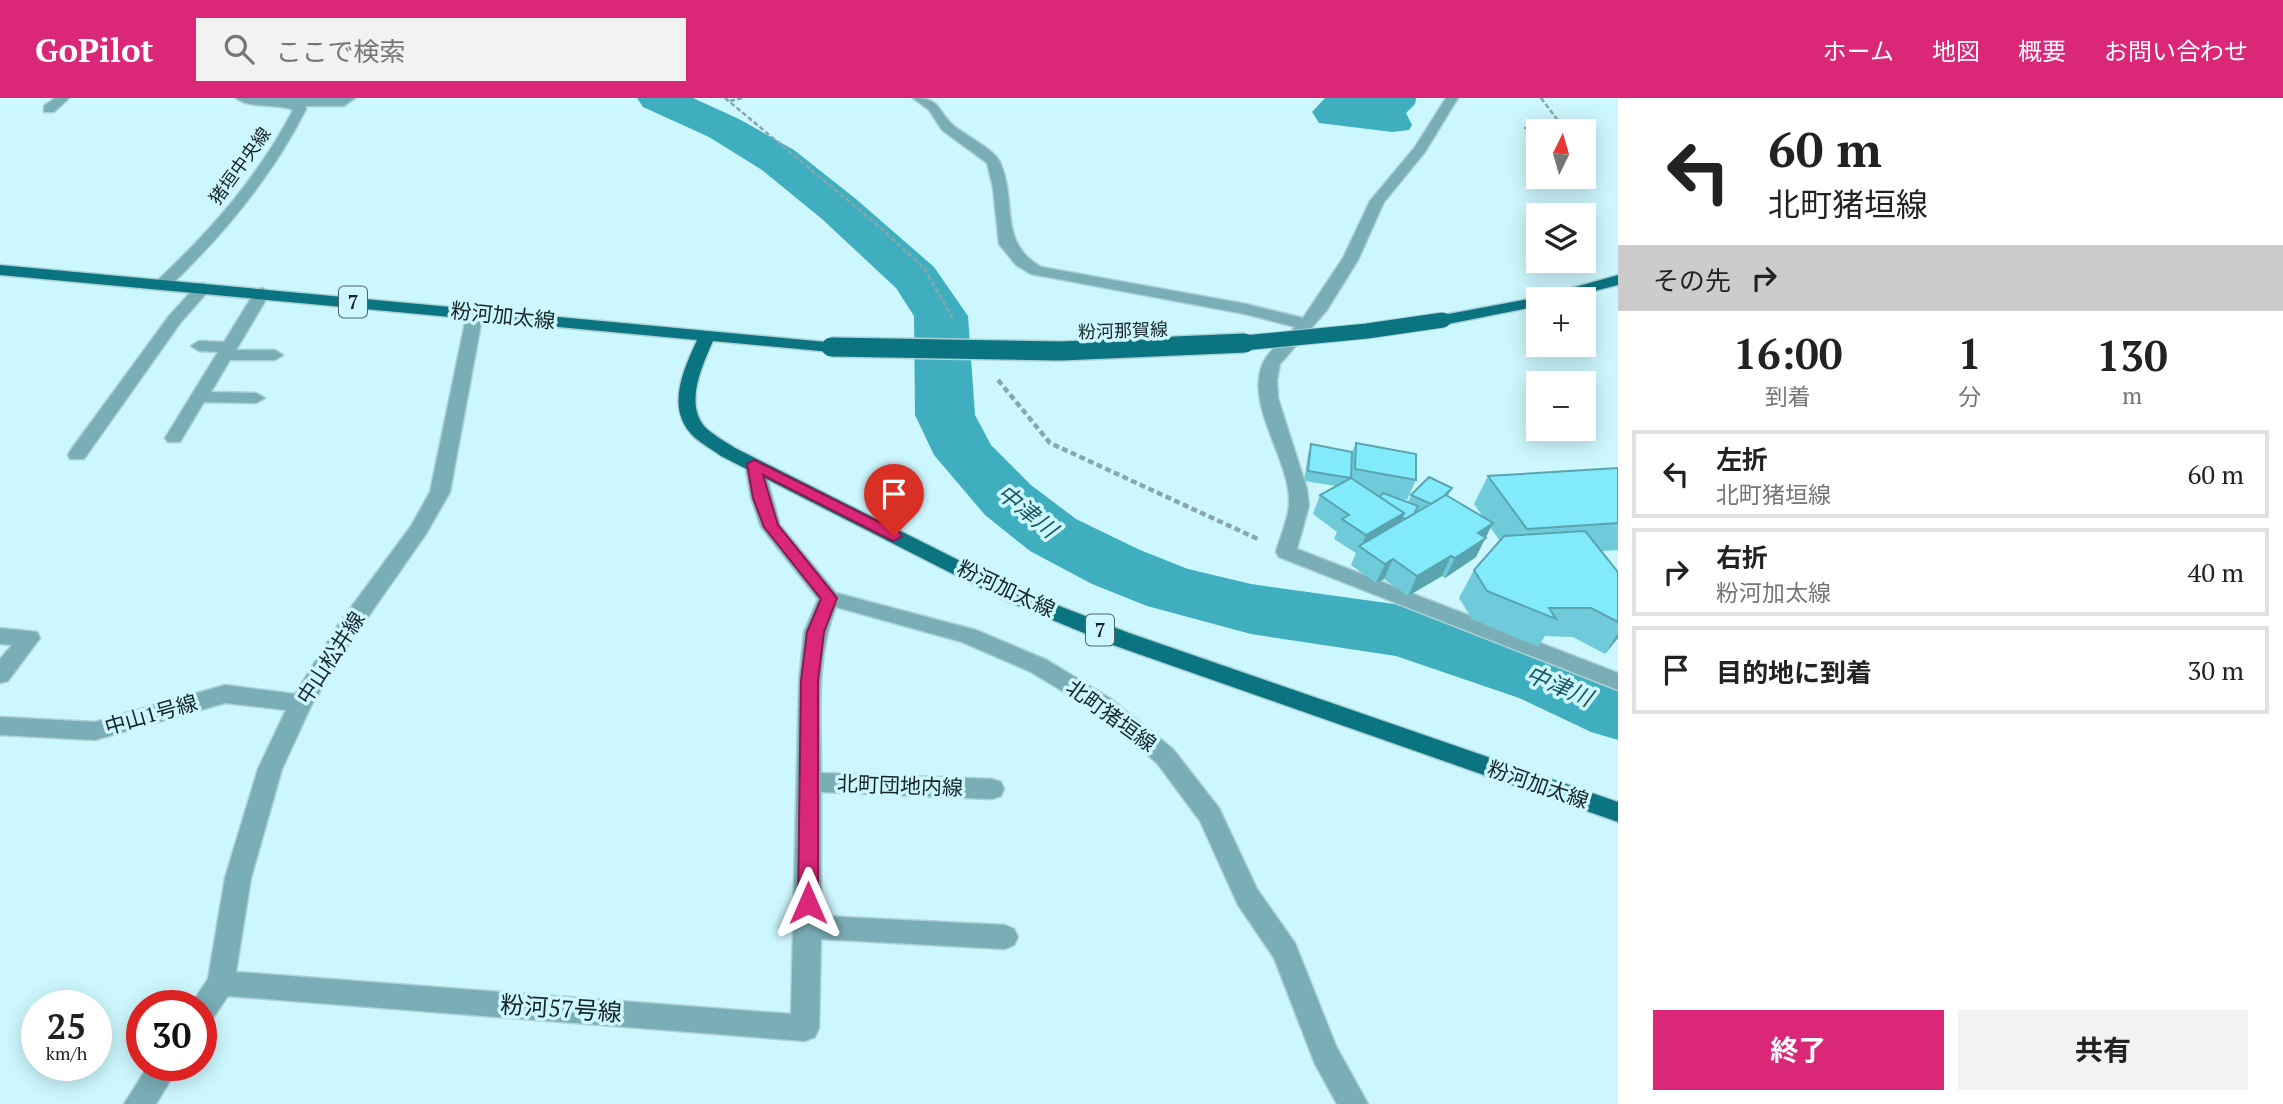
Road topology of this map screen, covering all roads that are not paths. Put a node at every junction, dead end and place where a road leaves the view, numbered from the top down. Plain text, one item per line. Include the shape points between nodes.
1 (63, 98) edge
2 (242, 98) edge
3 (349, 98) edge
4 (919, 98) edge
5 (1452, 98) edge
6 (287, 103) junction
7 (49, 109) dead end
8 (0, 270) edge
9 (1618, 280) edge
10 (163, 284) junction
11 (1591, 287) edge
12 (202, 288) junction
13 (262, 293) junction
14 (1526, 303) edge
15 (475, 313) junction
16 (1305, 324) junction
17 (706, 337) junction
18 (199, 346) dead end
19 (228, 351) junction
20 (275, 355) dead end
21 (200, 397) junction
22 (257, 398) dead end
23 (174, 438) dead end
24 (77, 455) dead end
25 (754, 464) junction
26 (830, 598) junction
27 (0, 636) edge
28 (0, 675) edge
29 (1618, 682) edge
30 (301, 703) junction
31 (0, 726) edge
32 (809, 782) junction
33 (992, 789) dead end
34 (1618, 812) edge
35 (808, 929) junction
36 (1005, 937) dead end
37 (221, 983) junction
38 (216, 990) edge
39 (154, 1081) edge
40 (139, 1104) edge
41 (1353, 1104) edge

1 - 7 street
2 - 6 street, 猪垣中央線
3 - 6 street via 344,102
4 - 16 street via 933,107 947,127 993,161 1007,244 1021,262 1036,271
5 - 16 street via 1420,149 1377,201 1350,260
6 - 10 street, 猪垣中央線 via 300,108 268,162 205,245
8 - 10 main road, 粉河加太線 / 7
9 - 11 main road
10 - 12 main road, 粉河加太線 / 7
12 - 13 main road, 粉河加太線 / 7
12 - 24 street
13 - 15 main road, 粉河加太線 / 7
13 - 19 street
14 - 17 main road, 粉河那賀線, bridge via 1341,335 1159,350 990,353
15 - 17 main road, 粉河加太線 / 7
15 - 30 street, 中山松井線 via 440,492
16 - 29 street via 1272,363 1268,380 1299,506 1286,552
17 - 25 main road, 粉河加太線 / 7 via 689,379 687,412 698,431
18 - 19 street
19 - 20 street
19 - 21 street
21 - 22 street
21 - 23 street
25 - 26 street via 771,527
25 - 34 main road, 粉河加太線 / 7 via 1011,595
26 - 32 street, 北町団地内線 via 816,632 810,681
26 - 41 street, 北町猪垣線 via 968,636 1039,666 1103,705 1165,756 1210,815 1247,897 1285,952 1325,1054
27 - 28 street via 29,638
30 - 31 street, 中山1号線 via 225,694 95,731
30 - 37 street, 中山松井線 via 270,769 238,878
32 - 33 street, 北町団地内線
32 - 35 street, 北町団地内線
35 - 36 street
35 - 37 street, 粉河57号線 via 805,1028
37 - 38 street, 中山松井線
39 - 40 street

